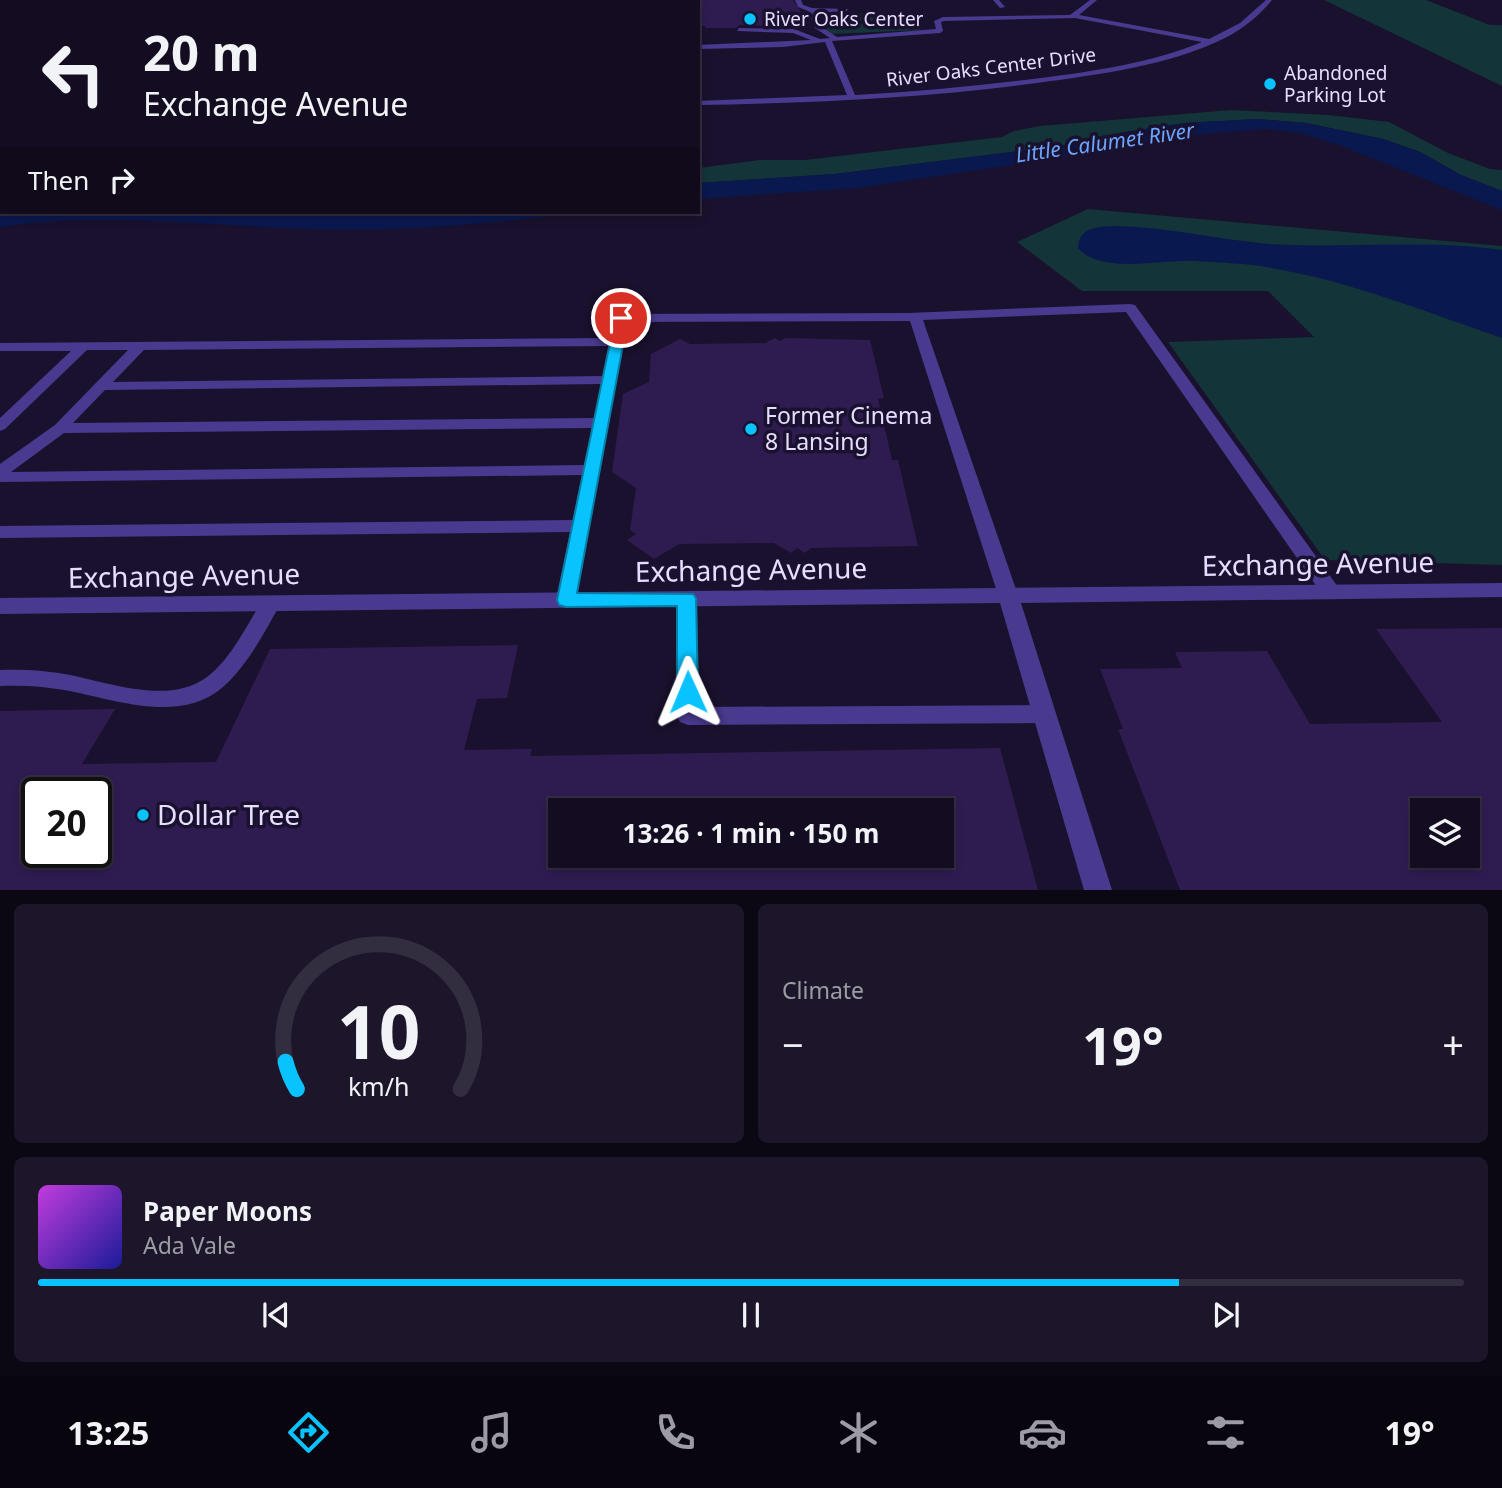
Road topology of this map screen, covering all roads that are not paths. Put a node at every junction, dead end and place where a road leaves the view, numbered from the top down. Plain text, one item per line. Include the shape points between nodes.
1 (798, 0) edge
2 (996, 0) edge
3 (1094, 0) edge
4 (1257, 0) edge
5 (1268, 1) edge
6 (1003, 7) dead end
7 (811, 10) junction
8 (846, 10) dead end
9 (1076, 16) junction
10 (739, 30) dead end
11 (840, 39) junction
12 (824, 41) junction
13 (1210, 41) junction
14 (700, 47) edge
15 (852, 98) junction
16 (700, 103) edge
17 (915, 317) junction
18 (617, 342) junction
19 (84, 346) junction
20 (140, 346) junction
21 (2, 349) edge
22 (609, 380) junction
23 (102, 386) junction
24 (601, 422) junction
25 (0, 426) edge
26 (60, 428) junction
27 (0, 455) edge
28 (26, 455) junction
29 (592, 470) junction
30 (0, 475) edge
31 (581, 526) junction
32 (0, 532) edge
33 (1502, 590) edge
34 (1331, 592) junction
35 (1008, 596) junction
36 (687, 598) junction
37 (566, 600) junction
38 (271, 603) junction
39 (0, 606) edge
40 (0, 678) edge
41 (1044, 714) junction
42 (1098, 890) edge

1 - 7 lane via 800,6
2 - 6 lane
3 - 9 lane
4 - 5 lane
5 - 13 lane, River Oaks Center Drive via 1255,16
7 - 8 lane
7 - 11 lane via 817,27
9 - 11 lane via 943,19 937,21 941,29 936,32
9 - 13 lane
10 - 12 lane via 794,31
11 - 12 lane
12 - 14 lane
12 - 15 lane
13 - 15 lane, River Oaks Center Drive via 1078,75
15 - 16 lane, River Oaks Center Drive
17 - 18 lane via 621,318
17 - 34 lane via 1130,308
17 - 35 lane
18 - 20 lane
18 - 22 lane
19 - 20 lane
19 - 21 lane
19 - 25 lane
20 - 23 lane
22 - 23 lane
22 - 24 lane
23 - 26 lane
24 - 26 lane
24 - 29 lane
26 - 28 lane
27 - 28 lane
28 - 30 lane
29 - 30 lane
29 - 31 lane
31 - 32 lane
31 - 37 lane
33 - 34 street, Exchange Avenue
34 - 35 street, Exchange Avenue
35 - 36 street, Exchange Avenue
35 - 41 street
36 - 37 street, Exchange Avenue
36 - 41 lane via 688,716
37 - 38 street, Exchange Avenue
38 - 39 street, Exchange Avenue
38 - 40 lane via 235,658 215,681 193,695 167,699 63,681
41 - 42 street

